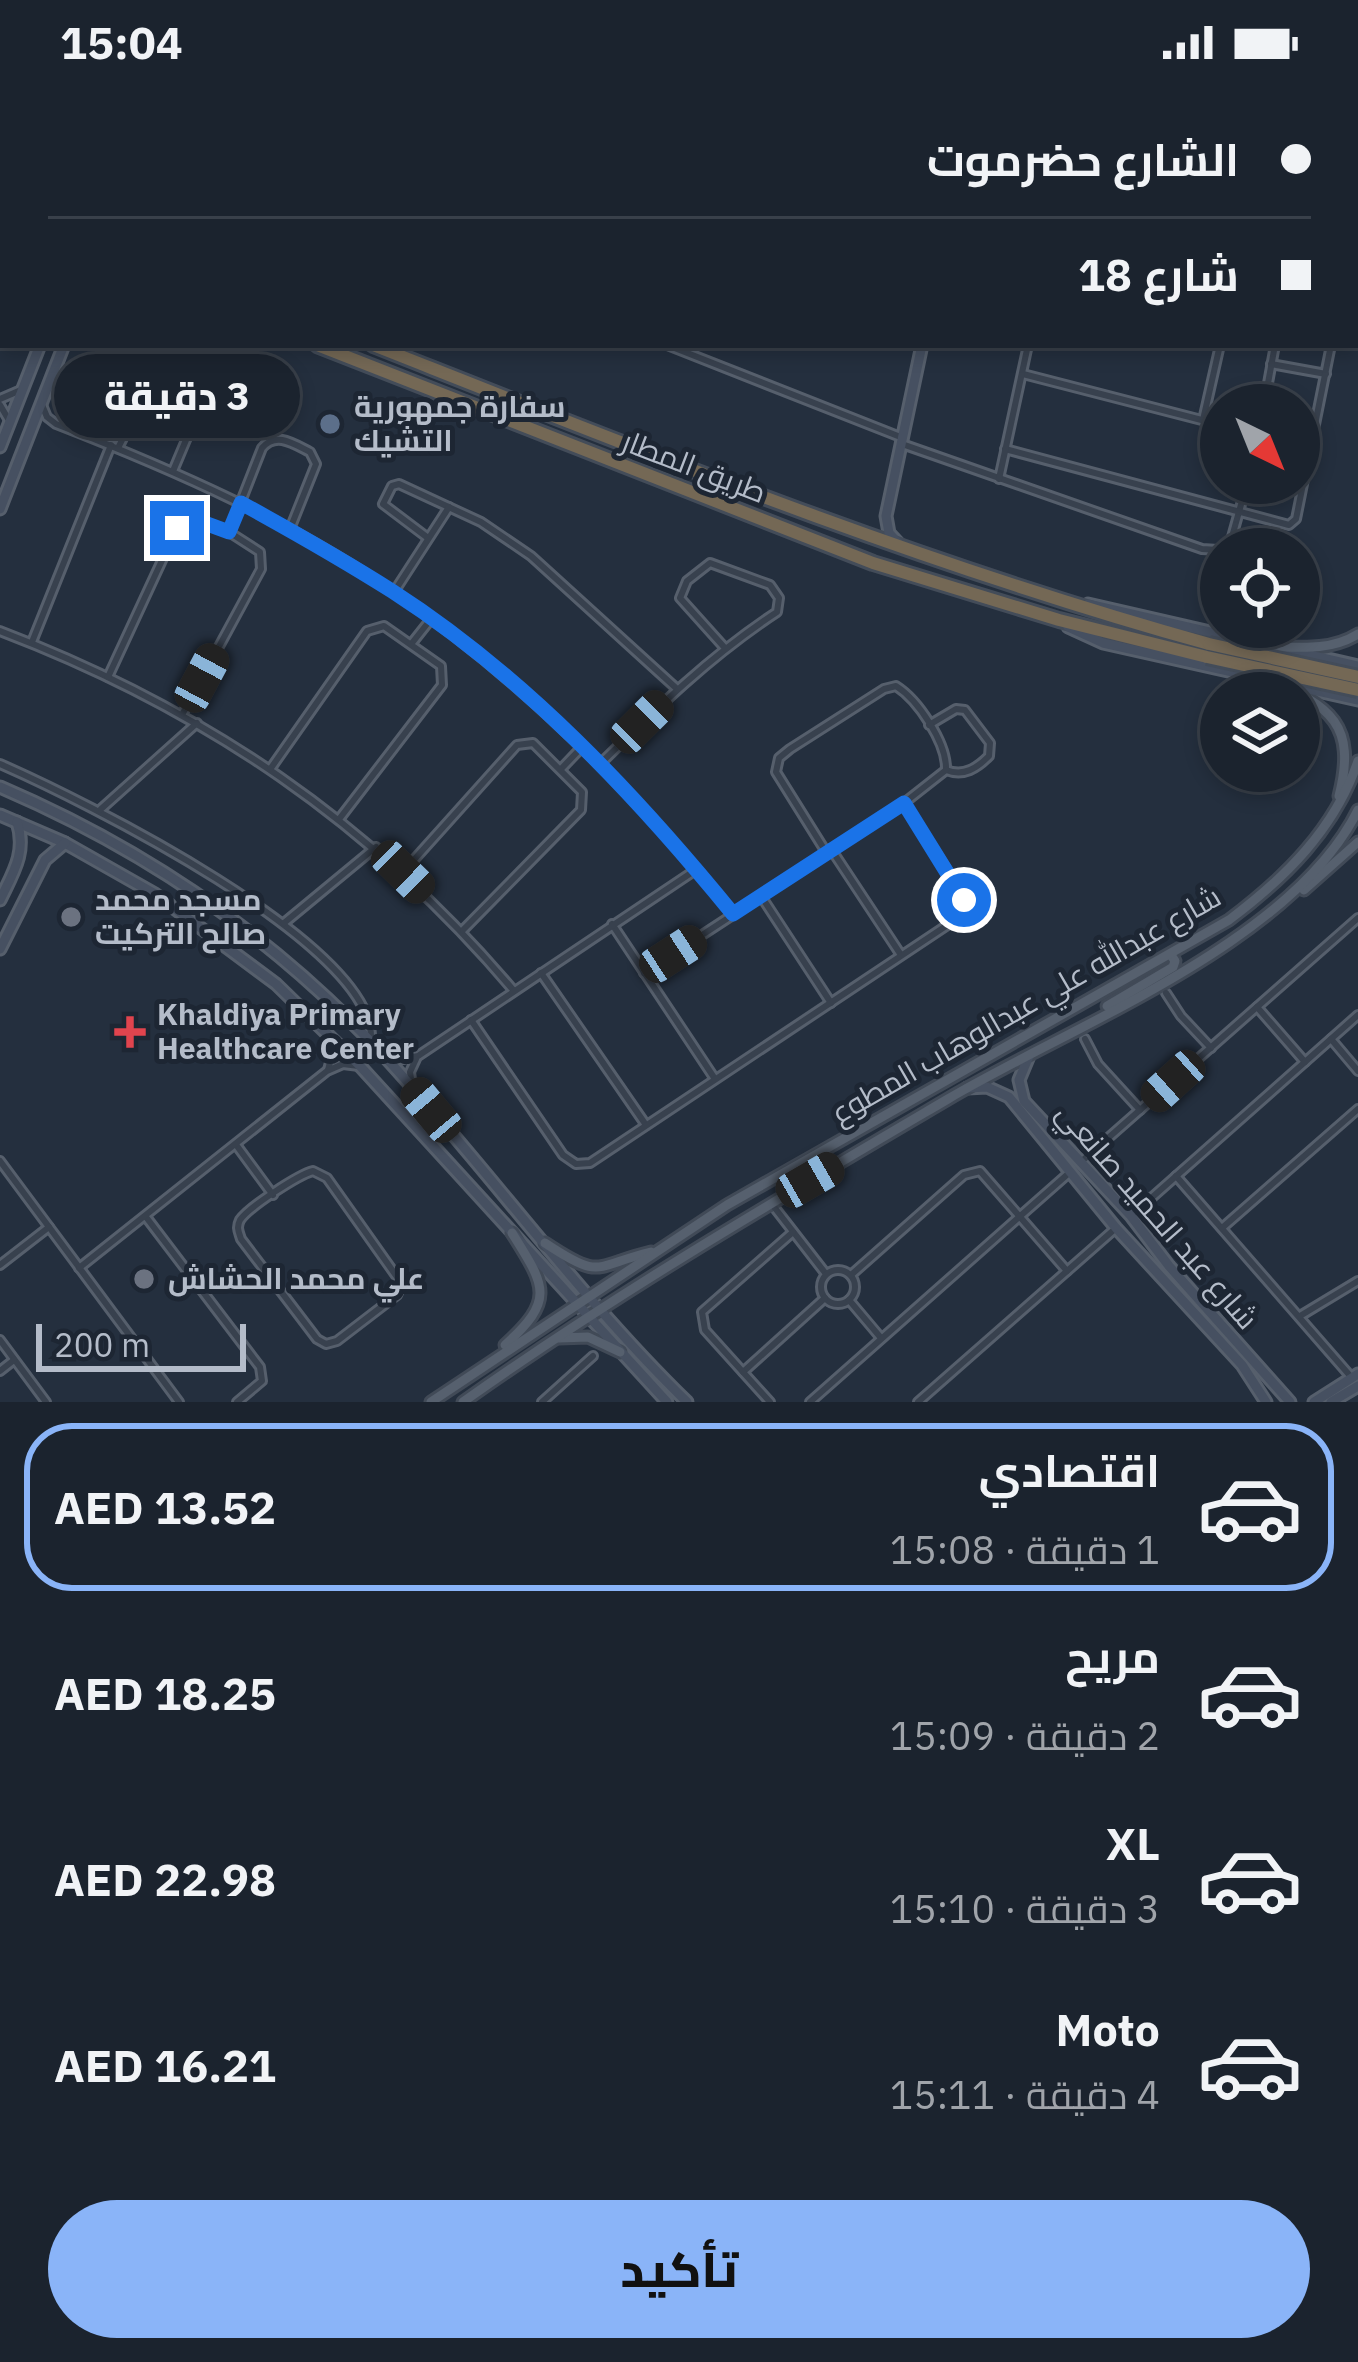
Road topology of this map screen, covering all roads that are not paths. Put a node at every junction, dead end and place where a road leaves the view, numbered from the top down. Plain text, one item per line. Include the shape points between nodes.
1 (39, 348) edge
2 (61, 348) edge
3 (324, 348) edge
4 (381, 348) edge
5 (674, 348) edge
6 (921, 348) edge
7 (1027, 348) edge
8 (1219, 348) edge
9 (1274, 348) edge
10 (1330, 348) edge
11 (1271, 364) junction
12 (1022, 374) junction
13 (1326, 374) junction
14 (1212, 384) edge
15 (1268, 384) edge
16 (23, 388) junction
17 (0, 402) edge
18 (42, 404) junction
19 (1200, 419) edge
20 (10, 422) junction
21 (56, 424) junction
22 (31, 432) junction
23 (552, 437) junction
24 (903, 441) junction
25 (0, 447) edge
26 (115, 447) junction
27 (1005, 449) junction
28 (658, 458) junction
29 (18, 464) junction
30 (1, 465) edge
31 (173, 471) junction
32 (999, 479) junction
33 (5, 480) edge
34 (241, 503) junction
35 (1241, 504) edge
36 (449, 507) junction
37 (0, 509) edge
38 (1239, 515) junction
39 (886, 516) junction
40 (290, 530) junction
41 (229, 532) junction
42 (854, 532) junction
43 (428, 538) junction
44 (904, 550) junction
45 (394, 592) junction
46 (1066, 604) junction
47 (431, 619) junction
48 (1059, 620) junction
49 (1200, 630) edge
50 (0, 631) edge
51 (1358, 634) edge
52 (32, 643) junction
53 (412, 643) junction
54 (724, 647) junction
55 (1273, 648) edge
56 (1320, 648) edge
57 (1208, 650) junction
58 (1334, 661) junction
59 (1358, 666) edge
60 (1233, 672) edge
61 (108, 676) junction
62 (1358, 677) edge
63 (676, 688) junction
64 (1358, 690) edge
65 (1320, 692) edge
66 (1330, 694) junction
67 (1358, 700) edge
68 (1320, 704) edge
69 (182, 714) junction
70 (197, 723) junction
71 (929, 725) junction
72 (582, 747) junction
73 (1358, 761) edge
74 (0, 764) edge
75 (600, 764) junction
76 (271, 768) junction
77 (560, 769) junction
78 (946, 770) junction
79 (0, 788) edge
80 (904, 803) junction
81 (100, 810) junction
82 (1335, 810) junction
83 (1358, 810) edge
84 (0, 814) edge
85 (340, 818) junction
86 (17, 822) junction
87 (1358, 842) edge
88 (65, 843) junction
89 (376, 847) junction
90 (829, 851) junction
91 (142, 859) junction
92 (16, 868) junction
93 (697, 869) junction
94 (403, 872) junction
95 (38, 875) junction
96 (170, 876) junction
97 (128, 878) junction
98 (155, 894) junction
99 (761, 896) junction
100 (1289, 899) junction
101 (0, 900) edge
102 (733, 914) junction
103 (1358, 918) edge
104 (284, 923) junction
105 (612, 925) junction
106 (463, 930) junction
107 (0, 949) edge
108 (901, 955) junction
109 (1171, 955) junction
110 (542, 973) junction
111 (644, 973) junction
112 (514, 991) junction
113 (1166, 993) dead end
114 (831, 1003) junction
115 (1257, 1007) junction
116 (1358, 1015) edge
117 (1094, 1018) junction
118 (471, 1020) junction
119 (1085, 1039) dead end
120 (1331, 1039) junction
121 (335, 1040) junction
122 (371, 1042) junction
123 (1211, 1048) junction
124 (1032, 1052) junction
125 (418, 1056) junction
126 (386, 1058) junction
127 (1305, 1062) junction
128 (360, 1066) junction
129 (327, 1071) junction
130 (1358, 1071) edge
131 (715, 1078) junction
132 (412, 1088) junction
133 (967, 1088) junction
134 (1019, 1090) junction
135 (1009, 1097) junction
136 (1358, 1109) edge
137 (1140, 1110) junction
138 (646, 1125) junction
139 (450, 1133) junction
140 (237, 1146) junction
141 (434, 1147) junction
142 (0, 1161) edge
143 (1076, 1167) junction
144 (1176, 1176) junction
145 (1108, 1190) junction
146 (273, 1195) junction
147 (1095, 1202) junction
148 (771, 1203) junction
149 (1131, 1216) junction
150 (146, 1217) junction
151 (1021, 1217) junction
152 (50, 1227) junction
153 (1116, 1228) junction
154 (1222, 1228) junction
155 (794, 1232) junction
156 (512, 1233) junction
157 (1151, 1239) junction
158 (545, 1243) junction
159 (662, 1249) junction
160 (1137, 1251) junction
161 (0, 1264) edge
162 (79, 1268) junction
163 (1067, 1271) junction
164 (826, 1274) junction
165 (850, 1275) junction
166 (1358, 1281) edge
167 (589, 1297) junction
168 (824, 1298) junction
169 (849, 1300) junction
170 (578, 1304) junction
171 (594, 1313) junction
172 (1299, 1317) junction
173 (882, 1339) junction
174 (0, 1340) edge
175 (548, 1341) junction
176 (620, 1352) junction
177 (593, 1356) dead end
178 (14, 1360) junction
179 (484, 1364) junction
180 (0, 1370) edge
181 (743, 1372) junction
182 (1356, 1379) edge
183 (1276, 1384) junction
184 (1264, 1399) edge
185 (1322, 1400) edge
186 (663, 1401) edge
187 (46, 1402) edge
188 (179, 1402) edge
189 (238, 1402) edge
190 (431, 1402) edge
191 (463, 1402) edge
192 (542, 1402) edge
193 (687, 1402) edge
194 (770, 1402) edge
195 (810, 1402) edge
196 (918, 1402) edge
197 (1290, 1402) edge

1 - 16 main road
2 - 18 main road
3 - 23 highway, طريق المطار
4 - 28 highway, طريق المطار
5 - 24 street
6 - 24 main road
7 - 12 street
8 - 14 street
9 - 11 street
10 - 13 street
11 - 13 street
11 - 15 street
12 - 19 street
12 - 27 street
13 - 38 street via 1296,519 1282,526
16 - 17 street
16 - 20 main road
17 - 20 street
18 - 21 street
18 - 22 main road
20 - 25 main road
21 - 22 street
21 - 26 street
22 - 29 main road
23 - 28 highway via 548,428 556,424
23 - 48 highway, طريق المطار via 873,563
24 - 32 street
24 - 39 main road
26 - 31 street
26 - 31 street via 146,392 160,390 194,409
26 - 52 street
27 - 32 street
27 - 38 street
28 - 42 highway, طريق المطار
29 - 30 main road
29 - 33 main road
31 - 34 street
32 - 38 street via 1202,549 1230,544
33 - 37 main road
34 - 40 street
34 - 40 street via 265,444 280,438 310,452 315,471
34 - 41 street
35 - 38 street
36 - 43 street
36 - 43 street via 399,484 387,491 386,508
36 - 63 street via 531,556
39 - 42 main road
39 - 44 main road
40 - 45 street
41 - 61 street via 191,518 177,528
41 - 69 street via 260,552 261,569
42 - 44 highway, طريق المطار
43 - 45 street
44 - 46 highway, طريق المطار
45 - 47 street
46 - 49 main road, طريق المطار
46 - 57 highway, طريق المطار
47 - 53 street
47 - 72 street
48 - 57 highway, طريق المطار
48 - 60 main road, طريق المطار via 1103,643
50 - 52 street
51 - 56 main road
52 - 61 street
53 - 76 street via 384,626 367,631
53 - 85 street via 441,666 442,686
54 - 54 street via 777,612 778,598 770,585 710,562 680,598
54 - 63 street
55 - 58 main road, طريق المطار
57 - 62 highway, طريق المطار, bridge
57 - 64 highway, طريق المطار, bridge
58 - 59 main road, طريق المطار
58 - 66 main road via 1344,676
61 - 69 street
63 - 75 street
65 - 66 main road, طريق المطار
66 - 67 main road, طريق المطار
68 - 82 main road via 1340,728 1346,758
69 - 70 street
70 - 76 street
70 - 81 street
71 - 78 street
71 - 78 street via 964,710 990,743 981,764
71 - 90 street via 903,690 890,686 779,758 779,780
72 - 75 street
72 - 77 street
73 - 82 main road, شارع عبدالله علي عبدالوهاب المطوع
74 - 81 street
75 - 93 street
76 - 85 street
77 - 94 street via 532,743 517,745
77 - 106 street via 582,792 581,810
78 - 80 street
79 - 91 main road
80 - 90 street
80 - 108 street via 964,905 958,918
81 - 104 street
82 - 109 main road, شارع عبدالله علي عبدالوهاب المطوع via 1264,893
83 - 100 main road, شارع عبدالله علي عبدالوهاب المطوع
84 - 86 main road
85 - 89 street
86 - 88 main road
86 - 92 main road
87 - 100 main road
88 - 95 main road
88 - 97 main road
89 - 94 street
89 - 104 street
90 - 99 street
90 - 108 street
91 - 96 main road
91 - 97 main road via 145,874
92 - 95 main road via 32,866
92 - 101 main road
93 - 102 street
93 - 105 street
94 - 106 street
95 - 107 main road
96 - 98 main road via 152,881
96 - 122 main road via 294,967
97 - 98 main road
98 - 121 main road via 249,962
99 - 102 street
99 - 114 street
100 - 117 main road, شارع عبدالله علي عبدالوهاب المطوع via 1191,967
102 - 111 street
103 - 115 street
104 - 122 street via 367,1010
105 - 110 street
105 - 111 street
106 - 112 street
108 - 114 street
109 - 117 main road via 1173,967
109 - 159 main road, شارع عبدالله علي عبدالوهاب المطوع via 958,1071
110 - 112 street
110 - 138 street
111 - 131 street
112 - 118 street
113 - 123 street
114 - 131 street
115 - 123 street
115 - 127 street
116 - 120 street
117 - 124 main road, شارع عبدالله علي عبدالوهاب المطوع
118 - 125 street
118 - 138 street via 571,1162 590,1163
119 - 137 street
120 - 127 street
120 - 130 street
121 - 128 main road
121 - 129 street
122 - 126 main road
123 - 137 street
124 - 133 main road, شارع عبدالله علي عبدالوهاب المطوع
124 - 134 main road, شارع عبد الحميد صانعي
125 - 126 street
125 - 132 street
126 - 132 main road
127 - 144 street
128 - 129 street
128 - 141 main road
129 - 140 street
131 - 138 street
132 - 139 main road
133 - 135 main road
133 - 148 main road, شارع عبدالله علي عبدالوهاب المطوع
134 - 135 main road via 1005,1082
134 - 143 main road, شارع عبد الحميد صانعي
135 - 143 main road, شارع عبد الحميد صانعي
136 - 154 street
137 - 143 street
139 - 141 main road via 447,1145
139 - 158 main road
140 - 146 street
140 - 150 street
141 - 156 main road
142 - 152 street
143 - 145 main road, شارع عبد الحميد صانعي
143 - 147 main road, شارع عبد الحميد صانعي
143 - 151 street
144 - 149 street
144 - 154 street
145 - 147 main road via 1096,1191
145 - 149 main road, شارع عبد الحميد صانعي
146 - 146 street via 241,1220 241,1239 317,1339 331,1344 397,1295 401,1280 324,1174 300,1175
147 - 153 main road, شارع عبد الحميد صانعي
148 - 155 street
148 - 171 main road, شارع عبدالله علي عبدالوهاب المطوع
149 - 157 main road, شارع عبد الحميد صانعي
150 - 162 street
150 - 189 street via 260,1367 262,1381
151 - 163 street
151 - 165 street via 974,1170
151 - 173 street
152 - 161 street
152 - 162 street
153 - 160 main road, شارع عبد الحميد صانعي
153 - 163 street
154 - 172 street
155 - 164 street
155 - 181 street via 702,1312 705,1330
156 - 170 main road
156 - 179 main road via 540,1277 539,1300 530,1320
157 - 160 main road via 1149,1251
157 - 183 main road, شارع عبد الحميد صانعي
158 - 159 main road via 596,1268
158 - 167 main road
159 - 167 main road, شارع عبدالله علي عبدالوهاب المطوع
160 - 184 main road, شارع عبد الحميد صانعي
162 - 188 street
163 - 196 street
164 - 165 street
164 - 168 street
165 - 169 street
166 - 172 street
167 - 170 main road, شارع عبدالله علي عبدالوهاب المطوع
167 - 171 main road
168 - 169 street
168 - 181 street
169 - 173 street
170 - 171 main road
170 - 179 main road, شارع عبدالله علي عبدالوهاب المطوع
171 - 175 main road, شارع عبدالله علي عبدالوهاب المطوع
171 - 176 main road
171 - 193 main road
172 - 182 street
173 - 195 street
174 - 178 street
175 - 176 main road via 587,1337
175 - 191 main road, شارع عبدالله علي عبدالوهاب المطوع
176 - 186 main road
177 - 192 street
178 - 180 street
178 - 187 street
179 - 190 main road, شارع عبدالله علي عبدالوهاب المطوع
181 - 194 street
182 - 185 main road
183 - 184 main road via 1265,1385
183 - 197 main road, شارع عبد الحميد صانعي

